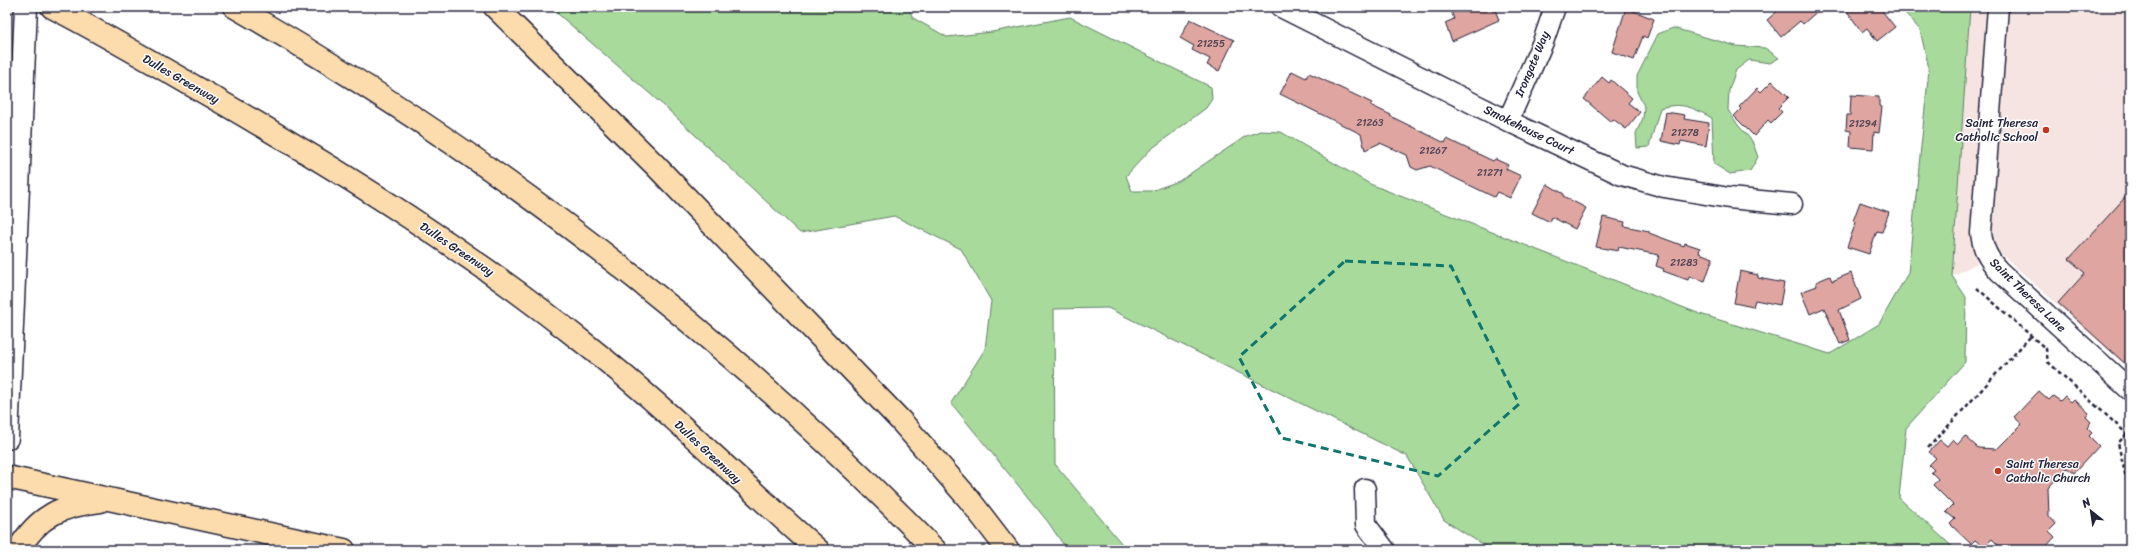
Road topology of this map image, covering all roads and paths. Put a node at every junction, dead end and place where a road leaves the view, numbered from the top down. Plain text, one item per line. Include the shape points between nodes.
1 (26, 7) edge
2 (52, 7) edge
3 (235, 7) edge
4 (495, 7) edge
5 (1281, 7) edge
6 (1555, 7) edge
7 (1998, 7) edge
8 (1508, 122) junction
9 (1792, 204) dead end
10 (1977, 288) dead end
11 (2031, 336) junction
12 (2130, 390) edge
13 (2128, 434) edge
14 (7, 438) edge
15 (1928, 448) dead end
16 (7, 477) edge
17 (1365, 489) dead end
18 (2130, 495) edge
19 (113, 499) junction
20 (18, 550) edge
21 (344, 550) edge
22 (818, 550) edge
23 (936, 550) edge
24 (1008, 550) edge
25 (1385, 550) edge

1 - 14 main road
2 - 22 highway, Dulles Greenway via 342,174 492,272 584,342 640,389
3 - 23 highway via 387,99 477,159 651,289 734,359 820,437
4 - 24 highway via 655,165 901,421 968,498
5 - 8 street, Smokehouse Court
6 - 8 street, Irongate Way via 1543,42
7 - 12 street, Saint Theresa Lane via 1981,233 1983,247 1988,259 1999,271
8 - 9 street, Smokehouse Court via 1622,175 1657,185 1729,198
10 - 11 path
11 - 13 path via 2046,349 2048,362
11 - 15 path
13 - 18 path via 2118,443
16 - 19 highway
17 - 25 street via 1366,525
19 - 20 highway via 67,507 48,516 29,532
19 - 21 highway

